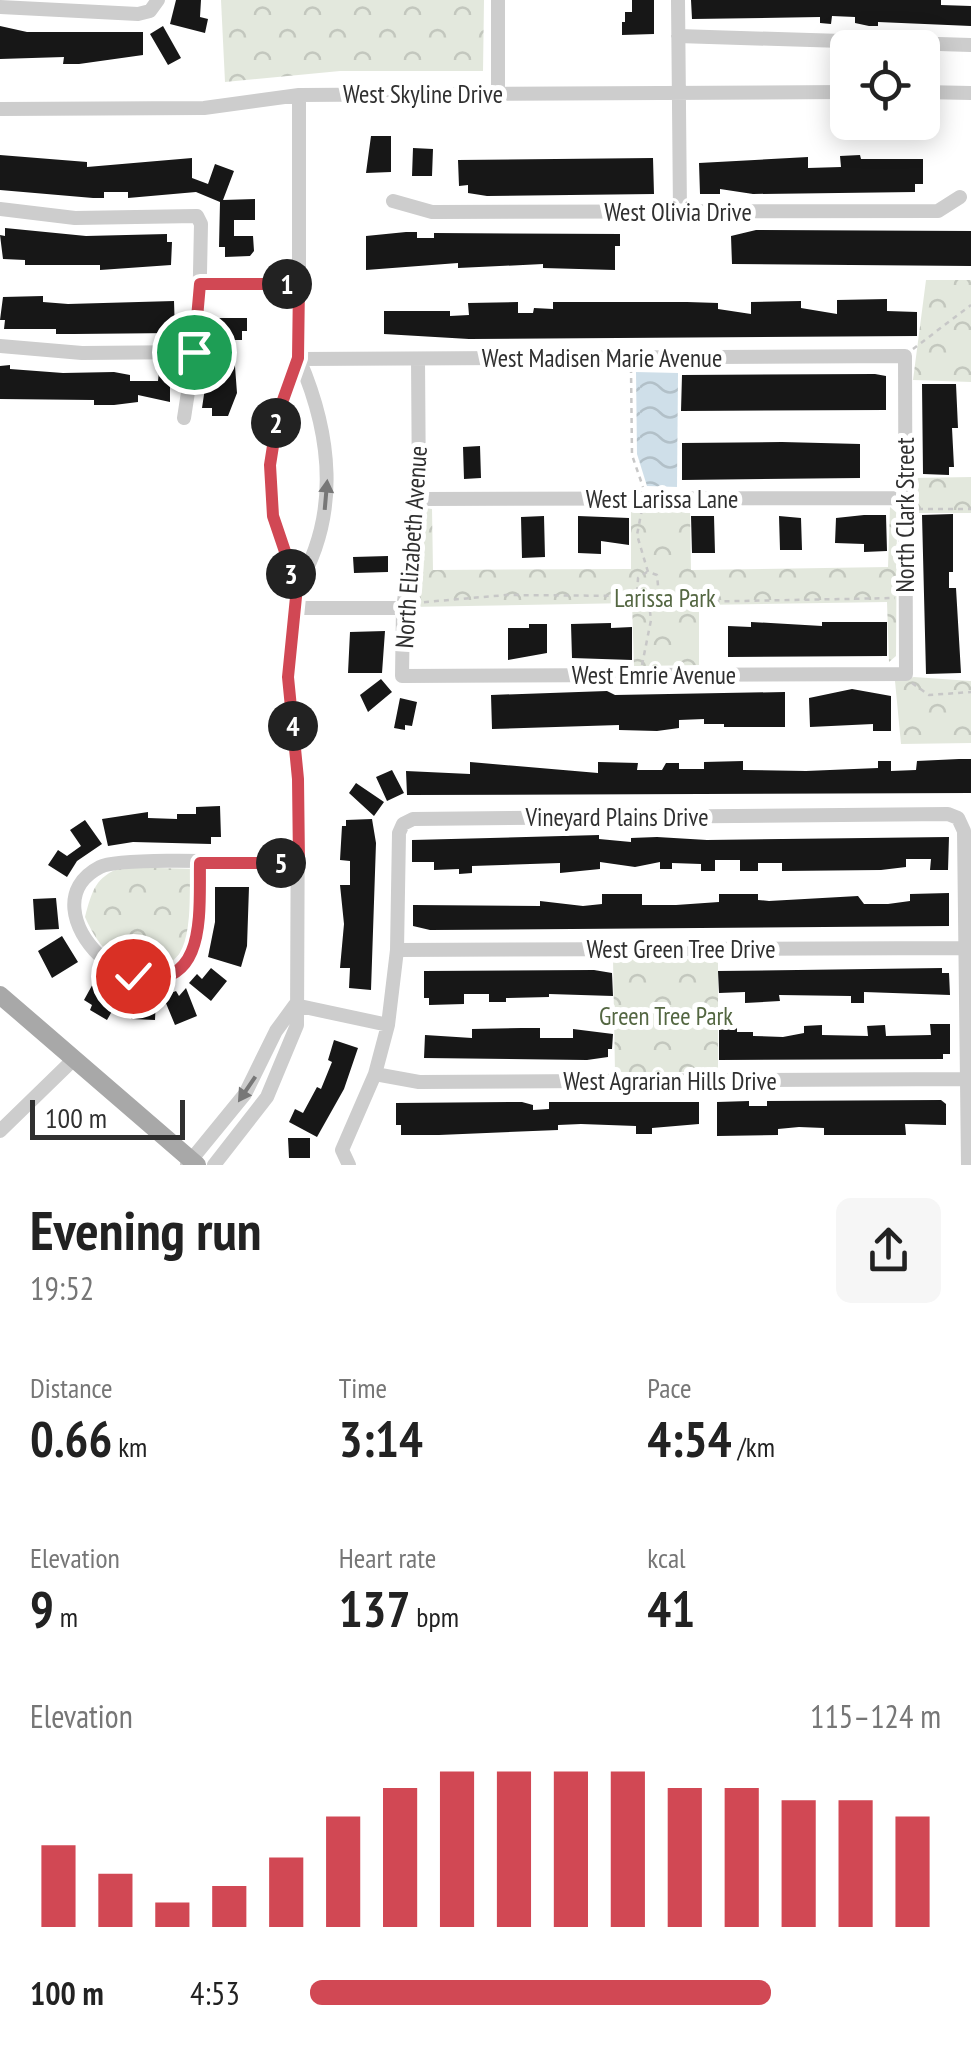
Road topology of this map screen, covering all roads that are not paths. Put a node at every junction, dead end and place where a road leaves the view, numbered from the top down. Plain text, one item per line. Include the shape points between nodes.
1 (498, 0) edge
2 (678, 0) edge
3 (156, 3) edge
4 (0, 7) edge
5 (678, 36) junction
6 (971, 45) edge
7 (830, 92) edge
8 (940, 92) edge
9 (679, 93) junction
10 (971, 93) edge
11 (299, 94) junction
12 (498, 94) junction
13 (0, 110) edge
14 (960, 197) dead end
15 (392, 201) dead end
16 (0, 208) edge
17 (680, 212) junction
18 (200, 284) junction
19 (299, 284) junction
20 (0, 346) edge
21 (194, 352) junction
22 (905, 356) joint
23 (298, 358) junction
24 (418, 359) junction
25 (184, 418) dead end
26 (419, 499) junction
27 (905, 503) junction
28 (297, 587) junction
29 (407, 605) junction
30 (295, 608) junction
31 (906, 674) joint
32 (402, 676) joint
33 (200, 863) junction
34 (299, 863) junction
35 (965, 948) junction
36 (397, 950) junction
37 (0, 995) edge
38 (295, 1006) junction
39 (388, 1025) junction
40 (74, 1059) junction
41 (375, 1074) junction
42 (966, 1079) junction
43 (0, 1131) edge
44 (969, 1146) edge
45 (345, 1158) edge
46 (192, 1163) edge
47 (214, 1165) edge
48 (968, 1165) edge

1 - 12 street
2 - 5 street
3 - 4 street via 138,14
5 - 6 street
5 - 9 street
7 - 9 street, West Skyline Drive
8 - 10 street
9 - 12 street, West Skyline Drive
9 - 17 street
11 - 12 street, West Skyline Drive
11 - 13 street, West Skyline Drive via 204,108
11 - 19 street
14 - 17 street, West Olivia Drive via 938,211
15 - 17 street, West Olivia Drive via 432,212
16 - 18 street via 75,218 197,216
18 - 19 street
18 - 21 street
19 - 23 street
20 - 21 street
21 - 25 street
22 - 24 street, West Madisen Marie Avenue
22 - 27 street, North Clark Street
23 - 24 street, West Madisen Marie Avenue
23 - 28 street via 278,414 270,465 273,516
28 -> 23 street via 321,530 328,472 320,412
24 - 26 street, North Elizabeth Avenue
26 - 27 street, West Larissa Lane
26 - 29 street, North Elizabeth Avenue
27 - 31 street, North Clark Street
28 - 30 street
29 - 30 street
29 - 32 street, North Elizabeth Avenue
30 - 34 street via 288,677
31 - 32 street, West Emrie Avenue
33 - 33 street via 102,866 76,901 74,916 87,944 133,976 150,980 183,967 198,942
33 - 34 street
34 - 38 street
35 - 36 street, West Green Tree Drive
35 - 36 street, Vineyard Plains Drive via 964,831 948,814 413,819 399,834
35 - 42 street
36 - 39 street, Vineyard Plains Drive
37 - 40 main road
38 - 39 street
38 -> 46 street via 246,1094
38 - 47 street via 297,1026 279,1074
39 - 41 street, Vineyard Plains Drive
40 - 43 street
40 - 46 main road
41 - 42 street, West Agrarian Hills Drive via 434,1082
41 - 45 street, Vineyard Plains Drive
42 - 44 street
44 - 48 street

